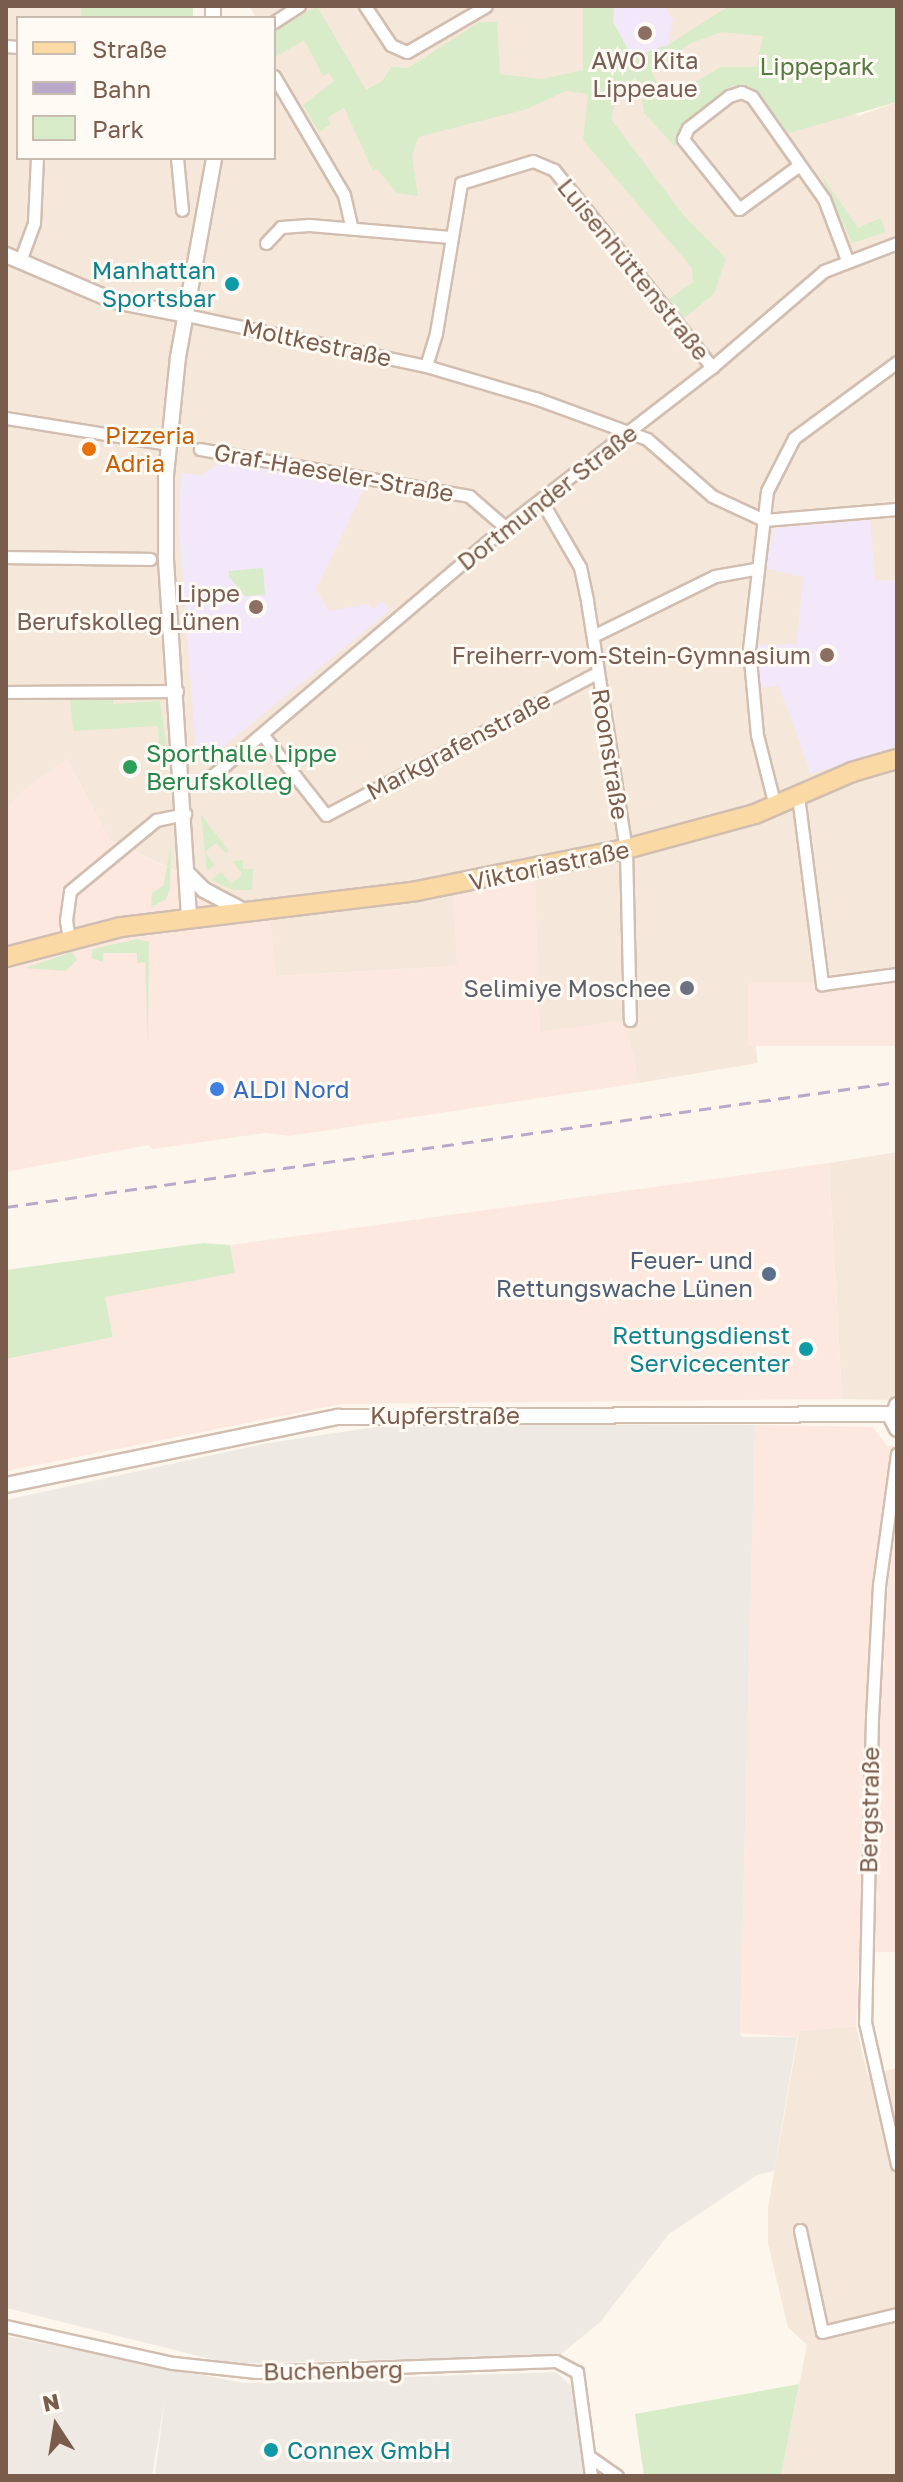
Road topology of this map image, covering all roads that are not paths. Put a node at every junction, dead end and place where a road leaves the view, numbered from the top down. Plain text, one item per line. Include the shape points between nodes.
1 (299, 6) edge
2 (365, 6) edge
3 (486, 6) edge
4 (276, 21) edge
5 (276, 79) edge
6 (37, 160) edge
7 (177, 160) edge
8 (214, 160) edge
9 (798, 166) junction
10 (182, 210) dead end
11 (351, 225) junction
12 (450, 237) junction
13 (266, 243) dead end
14 (897, 243) edge
15 (13, 258) edge
16 (847, 260) junction
17 (186, 315) junction
18 (897, 362) edge
19 (426, 366) junction
20 (712, 367) junction
21 (6, 418) edge
22 (628, 432) junction
23 (168, 444) junction
24 (200, 449) dead end
25 (541, 500) junction
26 (897, 509) edge
27 (764, 520) junction
28 (505, 527) junction
29 (6, 557) edge
30 (150, 559) dead end
31 (755, 569) junction
32 (593, 636) junction
33 (597, 673) junction
34 (177, 691) junction
35 (6, 692) edge
36 (262, 734) junction
37 (897, 759) edge
38 (212, 776) dead end
39 (798, 796) junction
40 (775, 806) junction
41 (185, 814) junction
42 (626, 849) junction
43 (187, 873) junction
44 (242, 910) junction
45 (189, 916) junction
46 (69, 939) junction
47 (6, 957) edge
48 (897, 974) edge
49 (630, 1020) dead end
50 (894, 1409) edge
51 (897, 1429) edge
52 (897, 1454) edge
53 (6, 1485) edge
54 (897, 2164) edge
55 (800, 2230) dead end
56 (897, 2314) edge
57 (6, 2326) edge
58 (590, 2457) junction
59 (591, 2476) edge
60 (617, 2476) edge

1 - 4 street
2 - 3 street via 391,45 407,52
5 - 11 street via 344,195
6 - 15 street via 34,223
7 - 10 street
8 - 17 street
9 - 9 street via 752,97 741,92 688,128 683,139 739,209
9 - 16 street via 824,199
11 - 12 street
11 - 13 street via 281,227
12 - 19 street, Luisenhüttenstraße via 439,321
12 - 20 street, Luisenhüttenstraße via 461,183 545,162
14 - 16 street, Dortmunder Straße
15 - 17 street, Moltkestraße via 114,301
16 - 20 street, Dortmunder Straße via 824,271
17 - 19 street, Moltkestraße
17 - 23 street
18 - 27 street via 794,438 775,470
19 - 22 street, Moltkestraße via 485,381
20 - 22 street, Dortmunder Straße
21 - 23 street
22 - 25 street, Dortmunder Straße
22 - 27 street, Moltkestraße via 647,439 712,496
23 - 34 street via 166,556
24 - 28 street, Graf-Haeseler-Straße via 469,496
25 - 28 street, Dortmunder Straße
25 - 32 street, Roonstraße via 580,567
26 - 27 street
27 - 31 street
28 - 36 street, Dortmunder Straße
29 - 30 street
31 - 32 street via 715,576
31 - 40 street via 749,649 757,735
32 - 33 street, Roonstraße
33 - 36 street, Markgrafenstraße via 326,815
33 - 42 street, Roonstraße
34 - 35 street
34 - 41 street
36 - 38 street, Dortmunder Straße
37 - 39 main road, Viktoriastraße
39 - 40 main road, Viktoriastraße
39 - 48 street via 822,984
40 - 42 main road, Viktoriastraße
41 - 43 street
41 - 46 street via 169,816 137,835 70,891
42 - 44 main road, Viktoriastraße via 417,891
42 - 49 street, Roonstraße
43 - 44 street via 204,890
43 - 45 street
44 - 45 main road, Viktoriastraße
45 - 46 main road
46 - 47 main road
50 - 51 street
50 - 53 street, Kupferstraße via 338,1417
52 - 54 street, Bergstraße via 879,1585 871,1725 865,2022
55 - 56 street via 822,2332
57 - 58 street, Buchenberg via 173,2363 257,2372 556,2361 577,2372
58 - 59 street, Buchenberg
58 - 60 street

